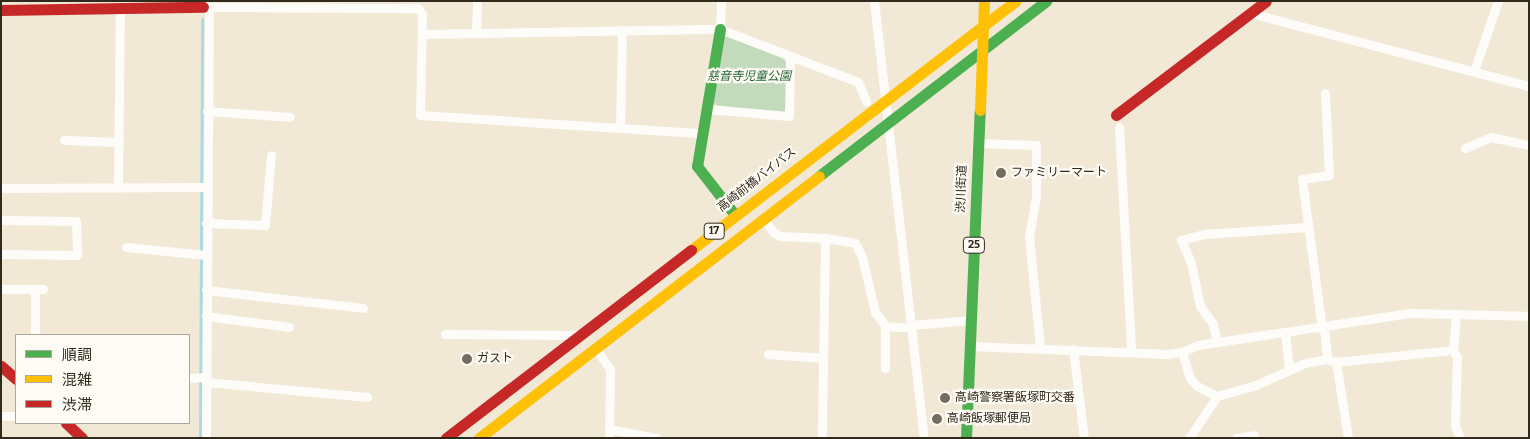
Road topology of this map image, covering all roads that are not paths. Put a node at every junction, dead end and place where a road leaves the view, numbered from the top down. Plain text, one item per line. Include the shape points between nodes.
1 (477, 1) edge
2 (721, 1) edge
3 (874, 1) edge
4 (984, 1) edge
5 (1016, 1) edge
6 (1046, 1) edge
7 (1266, 1) edge
8 (1498, 1) edge
9 (303, 4) edge
10 (206, 5) edge
11 (1, 10) edge
12 (120, 10) junction
13 (1250, 13) junction
14 (984, 26) junction
15 (720, 29) junction
16 (622, 30) junction
17 (422, 34) junction
18 (476, 34) junction
19 (982, 52) junction
20 (790, 57) junction
21 (1474, 71) junction
22 (1529, 86) edge
23 (1325, 93) dead end
24 (884, 100) junction
25 (866, 101) dead end
26 (706, 109) junction
27 (207, 111) junction
28 (290, 117) dead end
29 (1118, 121) joint
30 (887, 124) junction
31 (620, 128) junction
32 (701, 133) junction
33 (64, 140) dead end
34 (119, 142) junction
35 (978, 143) junction
36 (1529, 145) edge
37 (1465, 148) dead end
38 (271, 155) dead end
39 (1, 188) edge
40 (118, 188) junction
41 (206, 188) junction
42 (735, 215) junction
43 (1, 220) edge
44 (764, 220) junction
45 (206, 223) junction
46 (1308, 227) junction
47 (824, 238) junction
48 (126, 247) dead end
49 (1, 254) edge
50 (206, 255) junction
51 (1, 289) edge
52 (206, 290) junction
53 (362, 308) dead end
54 (206, 316) junction
55 (1456, 316) junction
56 (1529, 316) edge
57 (971, 320) junction
58 (885, 326) junction
59 (289, 327) dead end
60 (911, 327) junction
61 (1323, 328) junction
62 (1285, 332) junction
63 (35, 334) edge
64 (445, 334) dead end
65 (579, 335) junction
66 (1217, 342) junction
67 (970, 346) junction
68 (1040, 348) junction
69 (596, 349) junction
70 (1073, 349) junction
71 (1453, 350) junction
72 (1131, 352) junction
73 (1182, 352) junction
74 (768, 354) dead end
75 (823, 358) junction
76 (1331, 361) junction
77 (1, 366) edge
78 (885, 368) dead end
79 (1289, 370) junction
80 (15, 378) edge
81 (190, 378) edge
82 (206, 380) junction
83 (1217, 396) junction
84 (367, 397) dead end
85 (1, 416) edge
86 (15, 416) edge
87 (67, 424) edge
88 (609, 433) edge
89 (1254, 435) dead end
90 (82, 438) edge
91 (206, 438) edge
92 (446, 438) edge
93 (479, 438) edge
94 (656, 438) edge
95 (822, 438) edge
96 (924, 438) edge
97 (966, 438) edge
98 (1084, 438) edge
99 (1189, 438) edge
100 (1236, 438) edge
101 (1348, 438) edge
102 (1460, 438) edge

1 - 18 street
2 - 15 street
3 - 24 street
4 - 14 main road, 渋川街道 / 25
5 - 14 main road, 高崎前橋バイパス / 17
6 - 19 main road, 17
7 - 13 main road
8 - 21 street
9 - 10 street
9 - 17 street via 415,6 422,14
10 - 12 main road
10 - 27 street
11 - 12 main road
12 - 34 street
13 - 21 street
13 - 29 main road
14 - 19 main road, 渋川街道 / 25
14 - 24 main road, 高崎前橋バイパス / 17
15 - 16 street
15 - 20 street
15 - 26 main road
16 - 18 street
16 - 31 street
17 - 18 street
17 - 31 street via 420,114
19 - 30 main road, 17
19 - 35 main road, 渋川街道 / 25
20 - 25 street via 858,82
20 - 26 street via 789,116
21 - 22 street
23 - 46 street via 1329,175 1302,179
24 - 30 street
24 - 42 main road, 高崎前橋バイパス / 17
26 - 32 main road
27 - 28 street
27 - 41 street
29 - 72 street
30 - 44 main road, 17
30 - 60 street
31 - 32 street
32 - 42 main road via 697,166
33 - 34 street
34 - 40 street
35 - 57 main road, 渋川街道 / 25
35 - 68 street via 1036,145 1036,196 1029,237
36 - 37 street via 1490,137
38 - 45 street via 265,225
39 - 40 street
40 - 41 street
41 - 45 street
42 - 65 main road, 高崎前橋バイパス / 17
43 - 49 street via 76,221 77,255
44 - 47 street via 780,236
44 - 69 main road, 17
45 - 50 street
46 - 61 street
46 - 66 street via 1204,234 1182,240 1191,263 1200,306 1213,324
47 - 58 street via 849,240 860,249 875,312
47 - 75 street
48 - 50 street
50 - 52 street
51 - 63 street via 39,290
52 - 53 street
52 - 54 street
54 - 59 street
54 - 82 street
55 - 56 street
55 - 61 street via 1435,312 1410,313
55 - 71 street
57 - 60 street
57 - 67 main road, 渋川街道 / 25
58 - 60 street
58 - 78 street
60 - 96 street
61 - 62 street
61 - 76 street
62 - 66 street
62 - 79 street
64 - 65 street
65 - 92 main road, 高崎前橋バイパス / 17
66 - 73 street
67 - 68 street
67 - 97 main road, 渋川街道 / 25
68 - 70 street
69 - 88 street via 610,369
69 - 93 main road, 17
70 - 72 street
70 - 98 street
71 - 76 street
71 - 102 street via 1457,357 1455,426
72 - 73 street
73 - 83 street via 1190,378 1197,386
74 - 75 street
75 - 95 street
76 - 79 street
76 - 101 street
77 - 80 main road
79 - 83 street via 1256,385
81 - 82 street
82 - 84 street
82 - 91 street
83 - 99 street
85 - 86 street
87 - 90 main road
88 - 94 street
89 - 100 street

